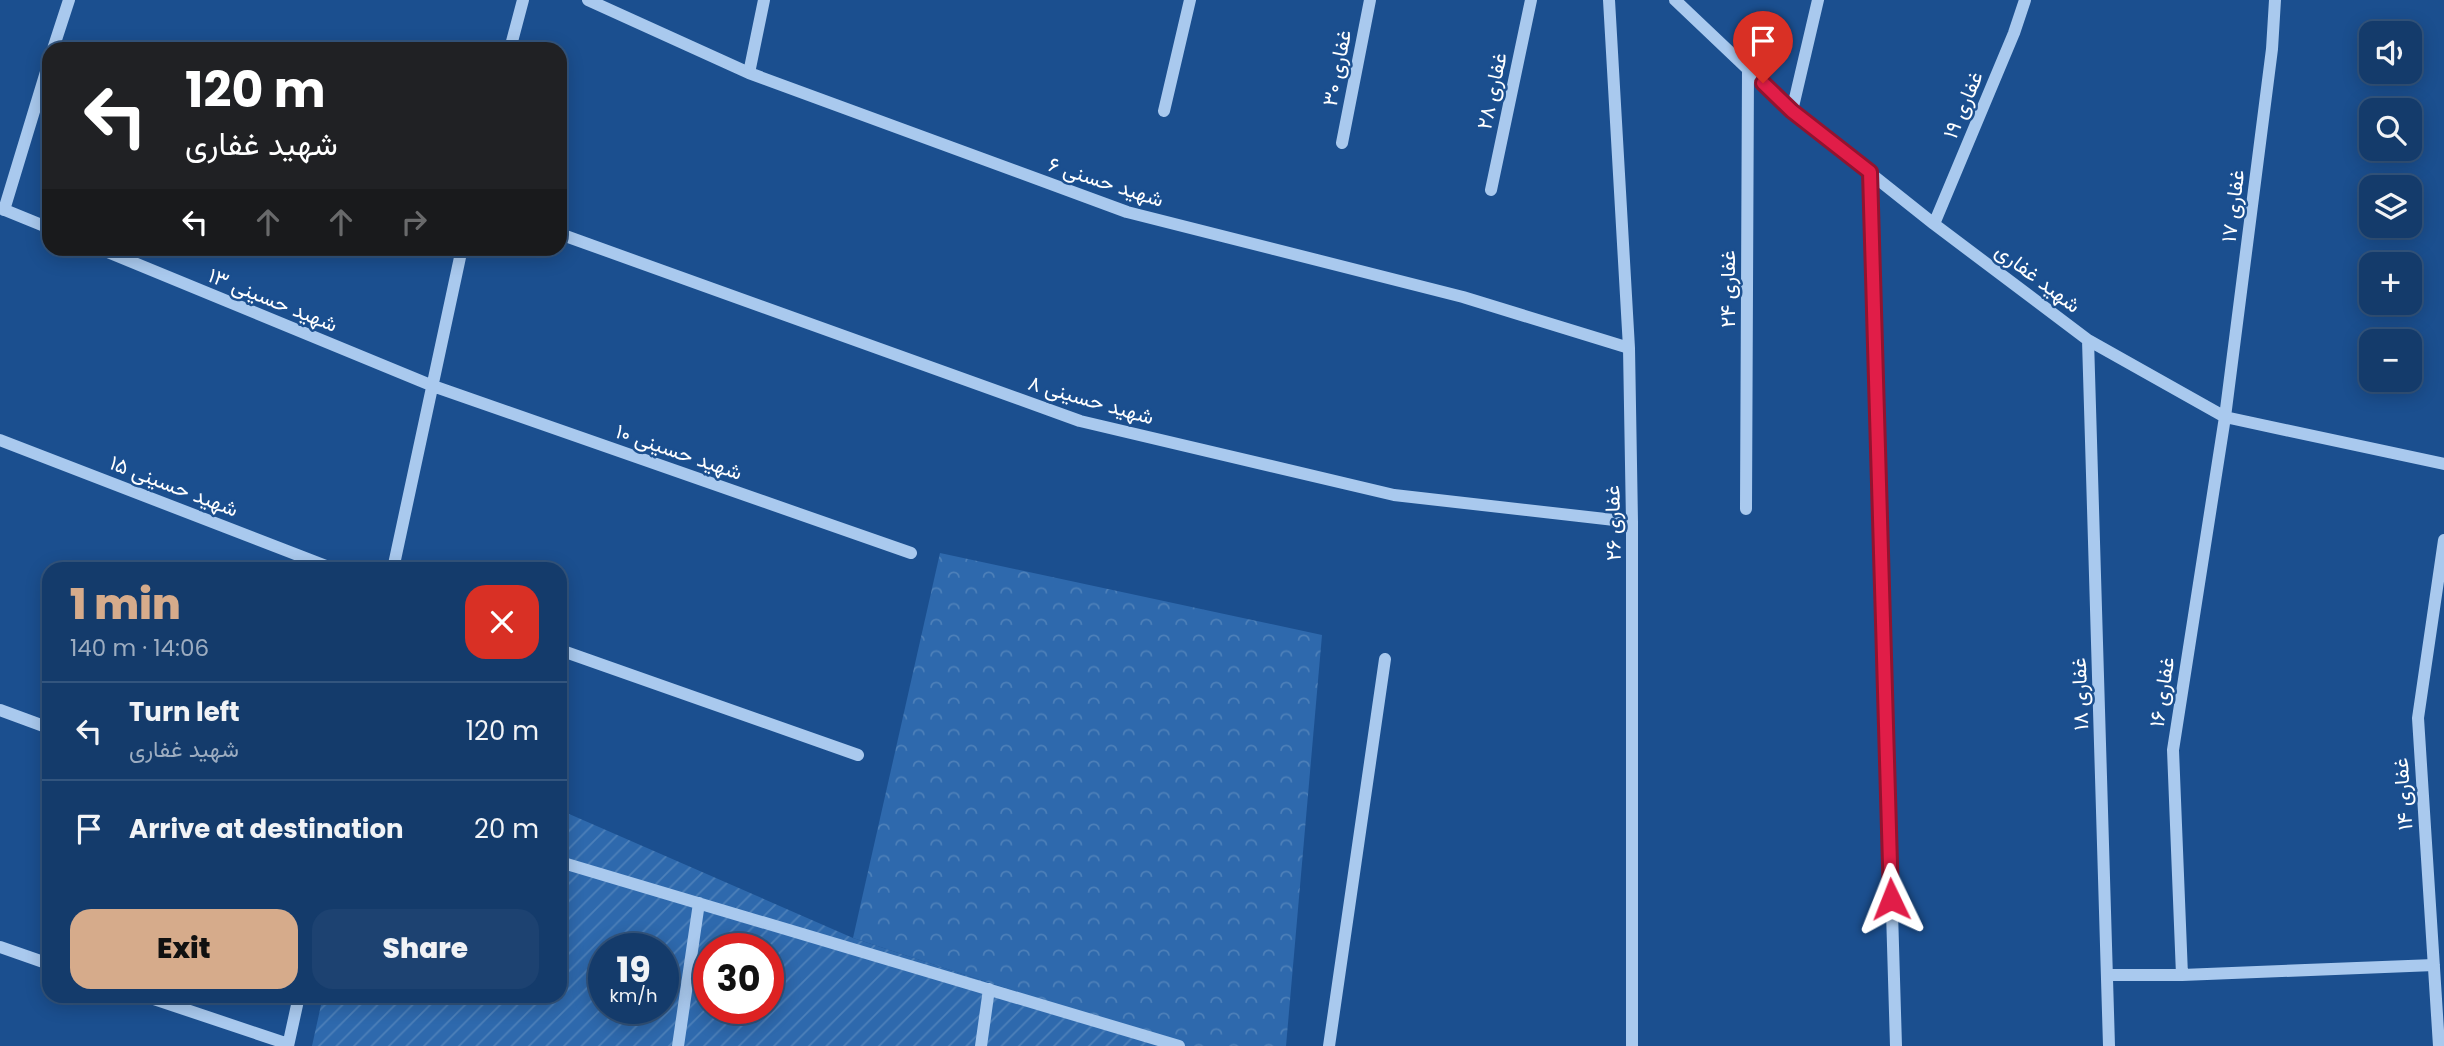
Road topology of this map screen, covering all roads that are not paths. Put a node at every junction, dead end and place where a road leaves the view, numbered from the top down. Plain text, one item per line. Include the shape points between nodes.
1 (69, 0) edge
2 (523, 0) edge
3 (588, 0) edge
4 (764, 0) edge
5 (1190, 0) edge
6 (1370, 0) edge
7 (1531, 0) edge
8 (1609, 0) edge
9 (1675, 0) edge
10 (1818, 0) edge
11 (2025, 0) edge
12 (2275, 0) edge
13 (55, 42) edge
14 (512, 42) edge
15 (1748, 70) junction
16 (749, 74) junction
17 (42, 84) edge
18 (1164, 111) dead end
19 (1792, 111) junction
20 (1342, 143) dead end
21 (1870, 172) junction
22 (1491, 190) dead end
23 (2, 209) edge
24 (1934, 224) junction
25 (42, 225) edge
26 (567, 237) edge
27 (117, 256) edge
28 (460, 256) edge
29 (2088, 340) junction
30 (1629, 348) junction
31 (433, 386) junction
32 (2225, 417) junction
33 (0, 440) edge
34 (2444, 464) edge
35 (1746, 509) dead end
36 (1632, 522) junction
37 (2444, 540) edge
38 (911, 554) dead end
39 (316, 562) edge
40 (395, 562) edge
41 (567, 652) edge
42 (1385, 659) dead end
43 (0, 710) edge
44 (42, 725) edge
45 (858, 755) dead end
46 (567, 864) edge
47 (699, 903) junction
48 (0, 947) edge
49 (42, 962) edge
50 (2434, 965) junction
51 (2108, 975) junction
52 (2182, 975) junction
53 (989, 989) junction
54 (165, 1003) edge
55 (297, 1003) edge
56 (288, 1045) edge
57 (678, 1046) edge
58 (981, 1046) edge
59 (1179, 1046) edge
60 (1329, 1046) edge
61 (1632, 1046) edge
62 (1896, 1046) edge
63 (2109, 1046) edge
64 (2439, 1046) edge

1 - 13 street
2 - 14 street
3 - 16 street, شهید حسنی ۶
4 - 16 street
5 - 18 street
6 - 20 street, غفاری ۳۰
7 - 22 street, غفاری ۲۸
8 - 30 street, غفاری ۲۶
9 - 15 street, شهید غفاری
10 - 19 street
11 - 24 street, غفاری ۱۹
12 - 32 street, غفاری ۱۷
15 - 19 street, شهید غفاری
15 - 35 street, غفاری ۲۴
16 - 30 street, شهید حسنی ۶ via 1127,212 1463,297
17 - 23 street
19 - 21 street, شهید غفاری
21 - 24 street, شهید غفاری
21 - 62 street
23 - 25 street
24 - 29 street, شهید غفاری
26 - 36 street, شهید حسینی ۸ via 1080,421 1394,495
27 - 31 street, شهید حسینی ۱۳
28 - 31 street
29 - 32 street, شهید غفاری
29 - 51 street, غفاری ۱۸
30 - 36 street, غفاری ۲۶
31 - 38 street, شهید حسینی ۱۰
31 - 40 street
32 - 34 street, شهید غفاری
32 - 52 street, غفاری ۱۶ via 2173,750
33 - 39 street, شهید حسینی ۱۵
36 - 61 street, غفاری ۲۶
37 - 50 street, غفاری ۱۴ via 2418,718
41 - 45 street
42 - 60 street
43 - 44 street
46 - 47 street
47 - 53 street
47 - 57 street
48 - 49 street
50 - 52 street
50 - 64 street, غفاری ۱۴
51 - 52 street
51 - 63 street, غفاری ۱۸
53 - 58 street
53 - 59 street
54 - 56 street
55 - 56 street

